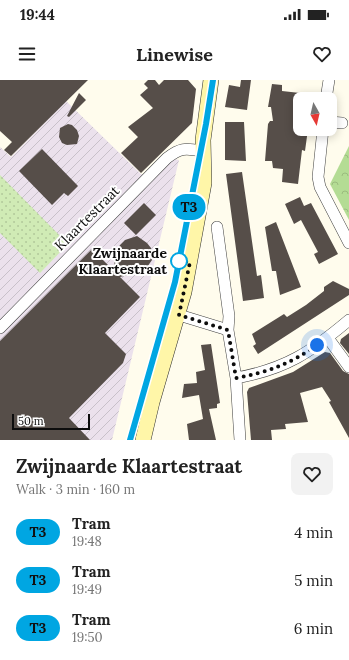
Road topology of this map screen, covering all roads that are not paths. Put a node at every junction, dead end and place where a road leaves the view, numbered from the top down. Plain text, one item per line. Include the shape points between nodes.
1 (211, 80) edge
2 (329, 80) edge
3 (327, 92) edge
4 (337, 123) edge
5 (342, 123) dead end
6 (322, 136) edge
7 (203, 156) junction
8 (217, 226) dead end
9 (349, 243) edge
10 (179, 315) junction
11 (349, 320) edge
12 (0, 328) edge
13 (228, 330) junction
14 (328, 338) junction
15 (349, 367) edge
16 (236, 378) junction
17 (143, 440) edge
18 (240, 440) edge

1 - 7 street via 204,123
2 - 3 street
4 - 5 street
6 - 9 street via 318,177 320,187
7 - 10 street via 204,184
7 - 12 street, Klaartestraat via 201,151 184,149 167,158
8 - 13 street via 229,316
10 - 13 street
10 - 17 street
11 - 14 street
13 - 16 street
14 - 15 street
14 - 16 street via 296,360 279,368
16 - 18 street

